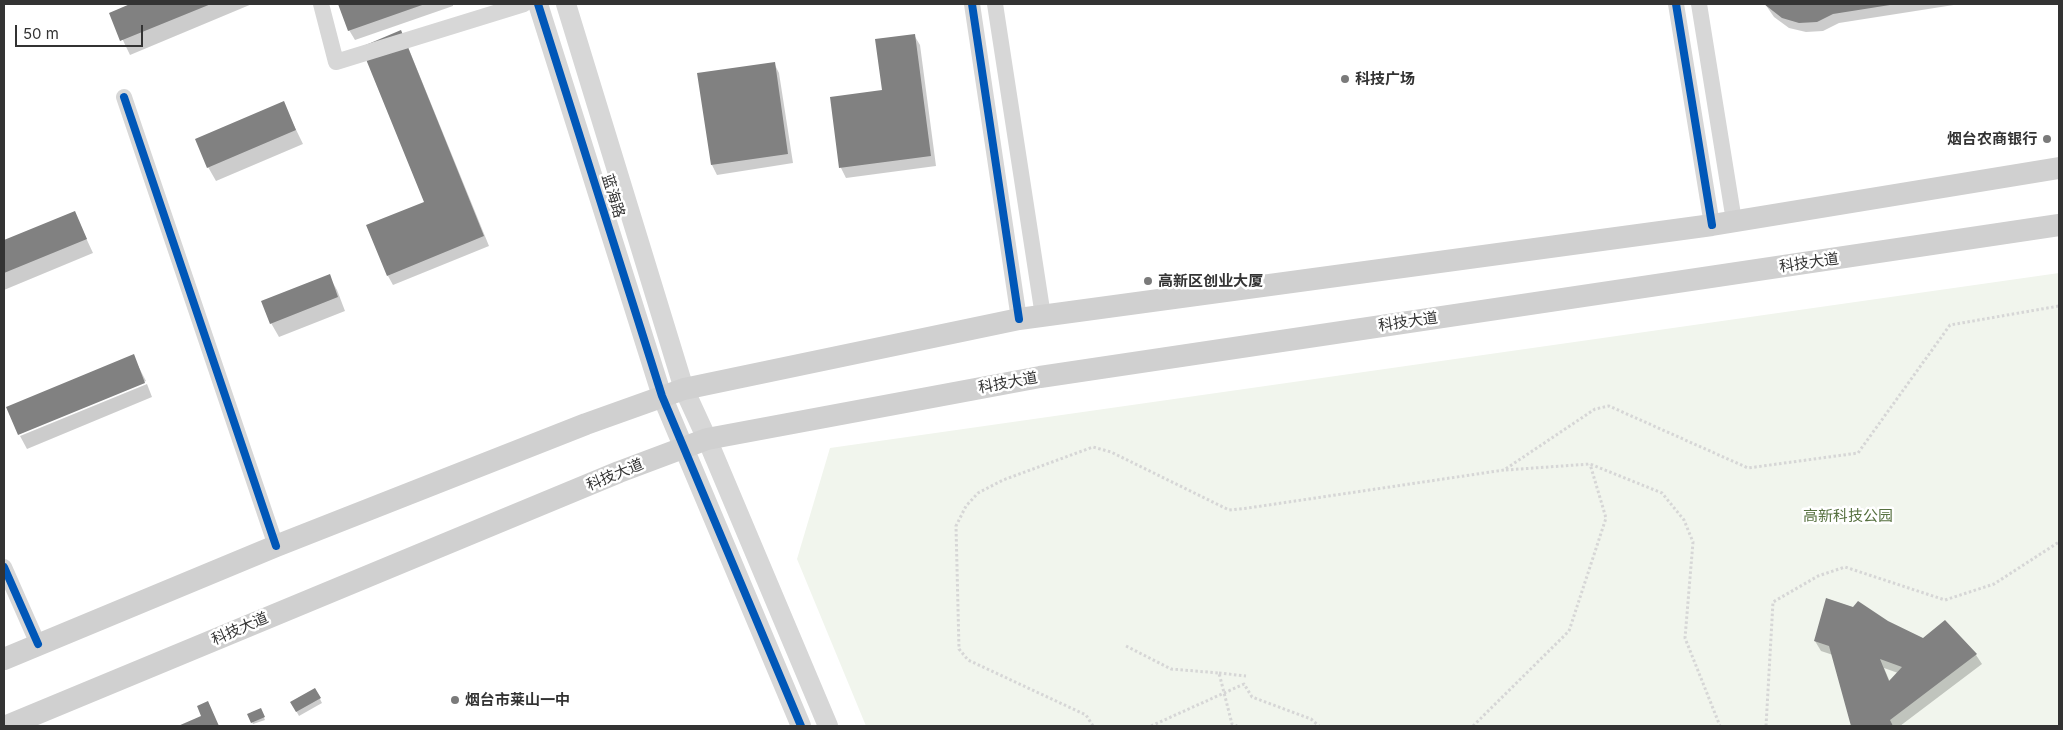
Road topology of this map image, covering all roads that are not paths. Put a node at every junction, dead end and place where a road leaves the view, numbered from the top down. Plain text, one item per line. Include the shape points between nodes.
1 (321, 4) edge
2 (524, 4) edge
3 (538, 4) edge
4 (566, 4) edge
5 (972, 4) edge
6 (995, 4) edge
7 (1676, 4) edge
8 (1698, 4) edge
9 (124, 97) dead end
10 (2059, 168) edge
11 (1734, 221) junction
12 (1712, 225) junction
13 (2059, 226) edge
14 (1044, 316) junction
15 (1019, 319) junction
16 (684, 389) junction
17 (662, 396) junction
18 (707, 439) junction
19 (683, 448) junction
20 (276, 546) junction
21 (4, 567) edge
22 (38, 644) junction
23 (4, 659) edge
24 (6, 726) edge
25 (801, 726) edge
26 (828, 726) edge

1 - 2 street via 336,62
3 - 17 street, 蓝海路
4 - 16 street, 蓝海路
5 - 15 street
6 - 14 street
7 - 12 street
8 - 11 street
9 - 20 street
10 - 11 main road
11 - 12 main road
12 - 14 main road
13 - 18 main road, 科技大道 via 1040,377
14 - 15 main road
15 - 16 main road
16 - 17 main road
16 - 18 street, 蓝海路
17 - 19 street, 蓝海路
17 - 20 main road
18 - 19 main road, 科技大道
18 - 26 street, 蓝海路
19 - 24 main road, 科技大道
19 - 25 street, 蓝海路
20 - 22 main road
21 - 22 street
22 - 23 main road

